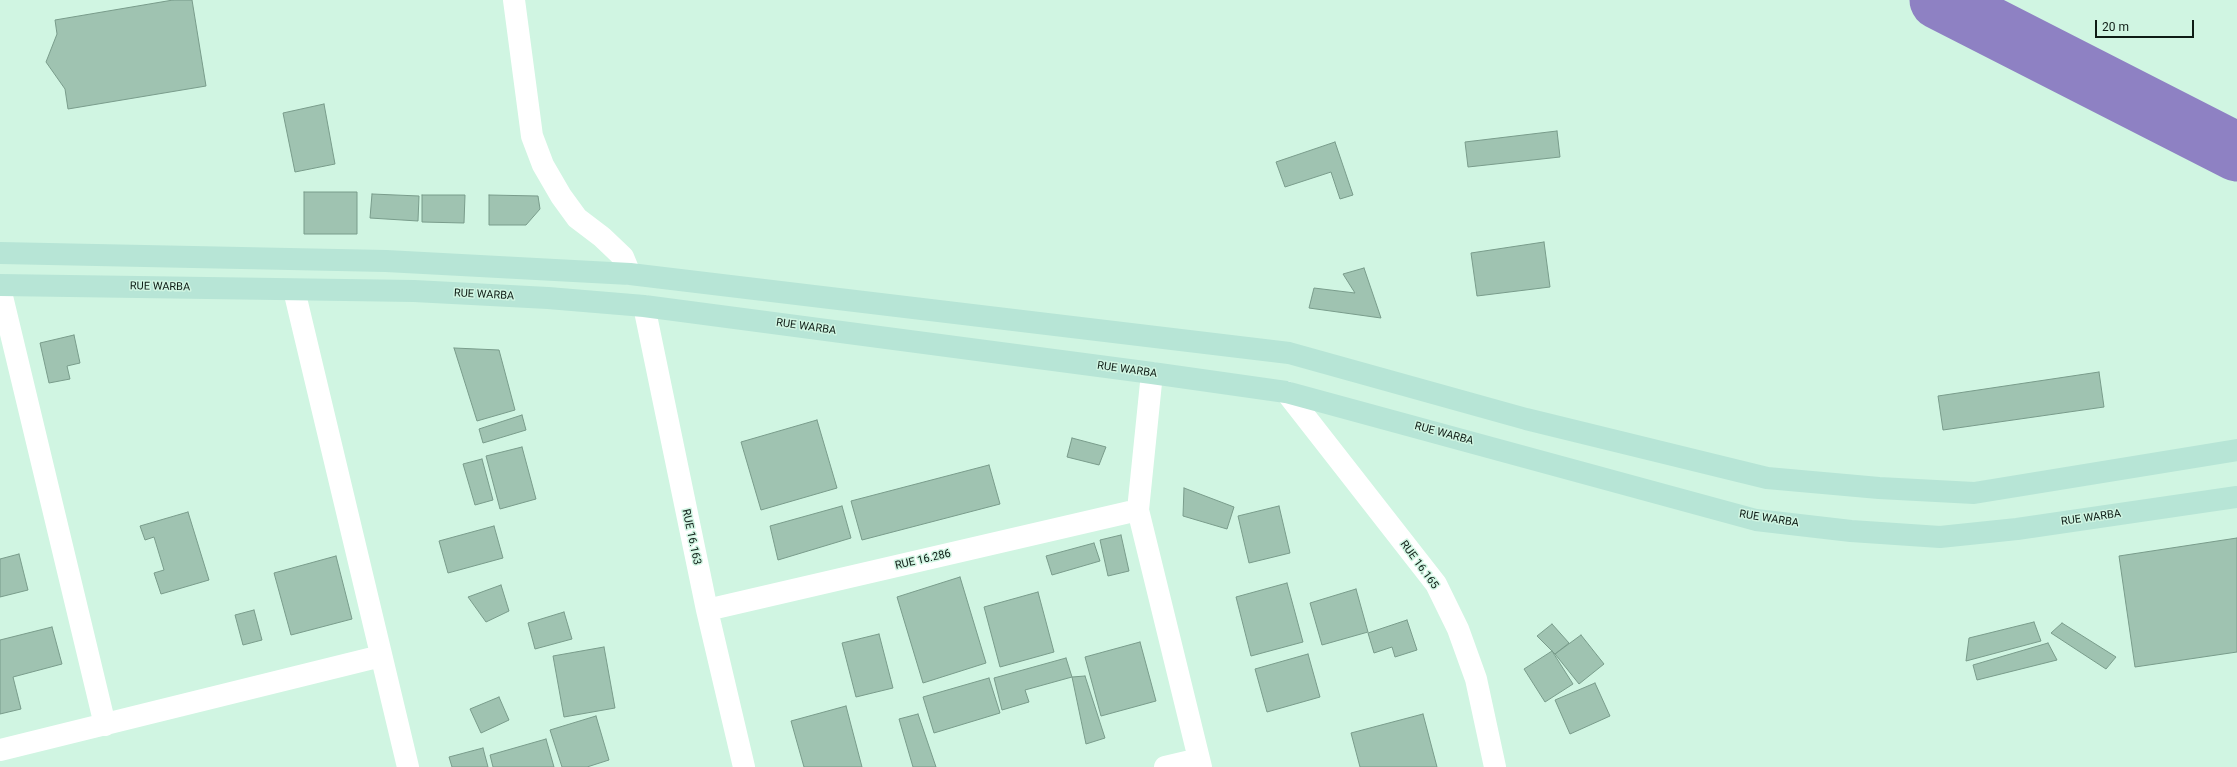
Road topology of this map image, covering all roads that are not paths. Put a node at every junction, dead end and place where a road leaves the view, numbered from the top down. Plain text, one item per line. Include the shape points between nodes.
1 (514, 0) edge
2 (0, 253) edge
3 (630, 274) junction
4 (0, 285) edge
5 (0, 288) edge
6 (294, 290) junction
7 (644, 306) junction
8 (1152, 373) junction
9 (1286, 392) junction
10 (2237, 450) edge
11 (2237, 497) edge
12 (1138, 510) junction
13 (707, 610) junction
14 (381, 656) junction
15 (105, 724) junction
16 (0, 750) edge
17 (1200, 763) edge
18 (408, 767) edge
19 (744, 767) edge
20 (1165, 767) edge
21 (1495, 767) edge

1 - 3 street via 532,136 543,165 577,218 623,257
2 - 3 main road via 386,262
3 - 10 main road via 1289,353 1526,419 1766,478 1974,493
4 - 6 main road, RUE WARBA
5 - 15 street
6 - 7 main road, RUE WARBA via 414,291
6 - 14 street
7 - 8 main road, RUE WARBA
7 - 13 street, RUE 16.163
8 - 9 main road, RUE WARBA
8 - 12 street
9 - 11 main road, RUE WARBA via 1756,520 1852,531 1940,537 2017,529
9 - 21 street, RUE 16.165 via 1436,584 1458,630 1476,679
12 - 13 street, RUE 16.286
12 - 17 street
13 - 19 street, RUE 16.163
14 - 15 street
14 - 18 street
15 - 16 street
17 - 20 street

